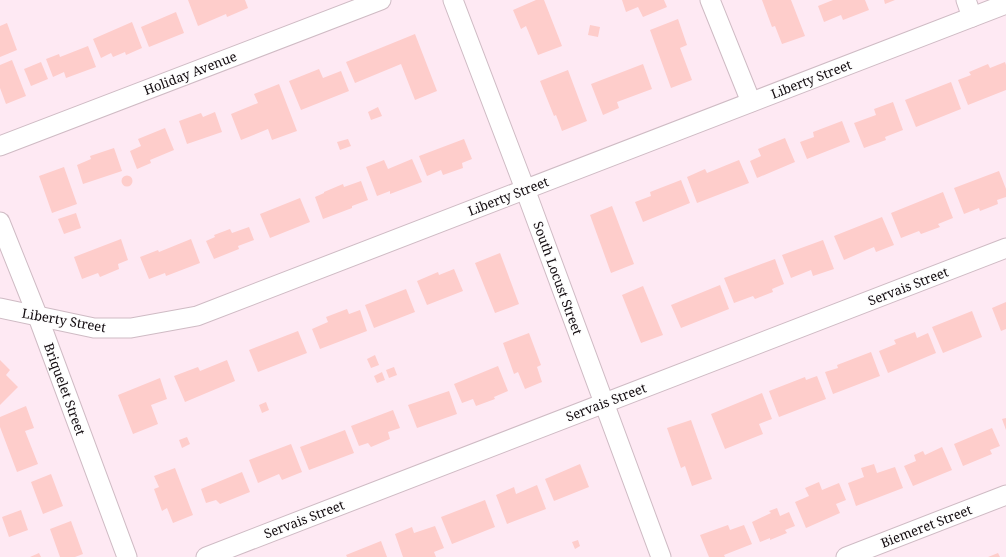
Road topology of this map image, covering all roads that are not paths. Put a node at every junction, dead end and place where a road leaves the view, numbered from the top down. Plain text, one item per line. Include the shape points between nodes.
1 (381, 0) edge
2 (453, 0) edge
3 (710, 0) edge
4 (1006, 4) edge
5 (969, 8) edge
6 (751, 102) junction
7 (0, 146) edge
8 (525, 190) junction
9 (0, 222) edge
10 (1006, 248) edge
11 (0, 308) edge
12 (38, 317) junction
13 (604, 403) junction
14 (1006, 495) edge
15 (127, 557) edge
16 (206, 557) edge
17 (661, 557) edge
18 (846, 557) edge

1 - 7 street, Holiday Avenue
2 - 8 street, South Locust Street
3 - 6 street
4 - 5 street, Liberty Street
5 - 6 street, Liberty Street
6 - 8 street, Liberty Street
8 - 12 street, Liberty Street via 197,316 131,328 94,328
8 - 13 street, South Locust Street
9 - 12 street, Briquelet Street
10 - 13 street, Servais Street
11 - 12 street, Liberty Street
12 - 15 street, Briquelet Street
13 - 16 street, Servais Street
13 - 17 street, South Locust Street
14 - 18 street, Biemeret Street

